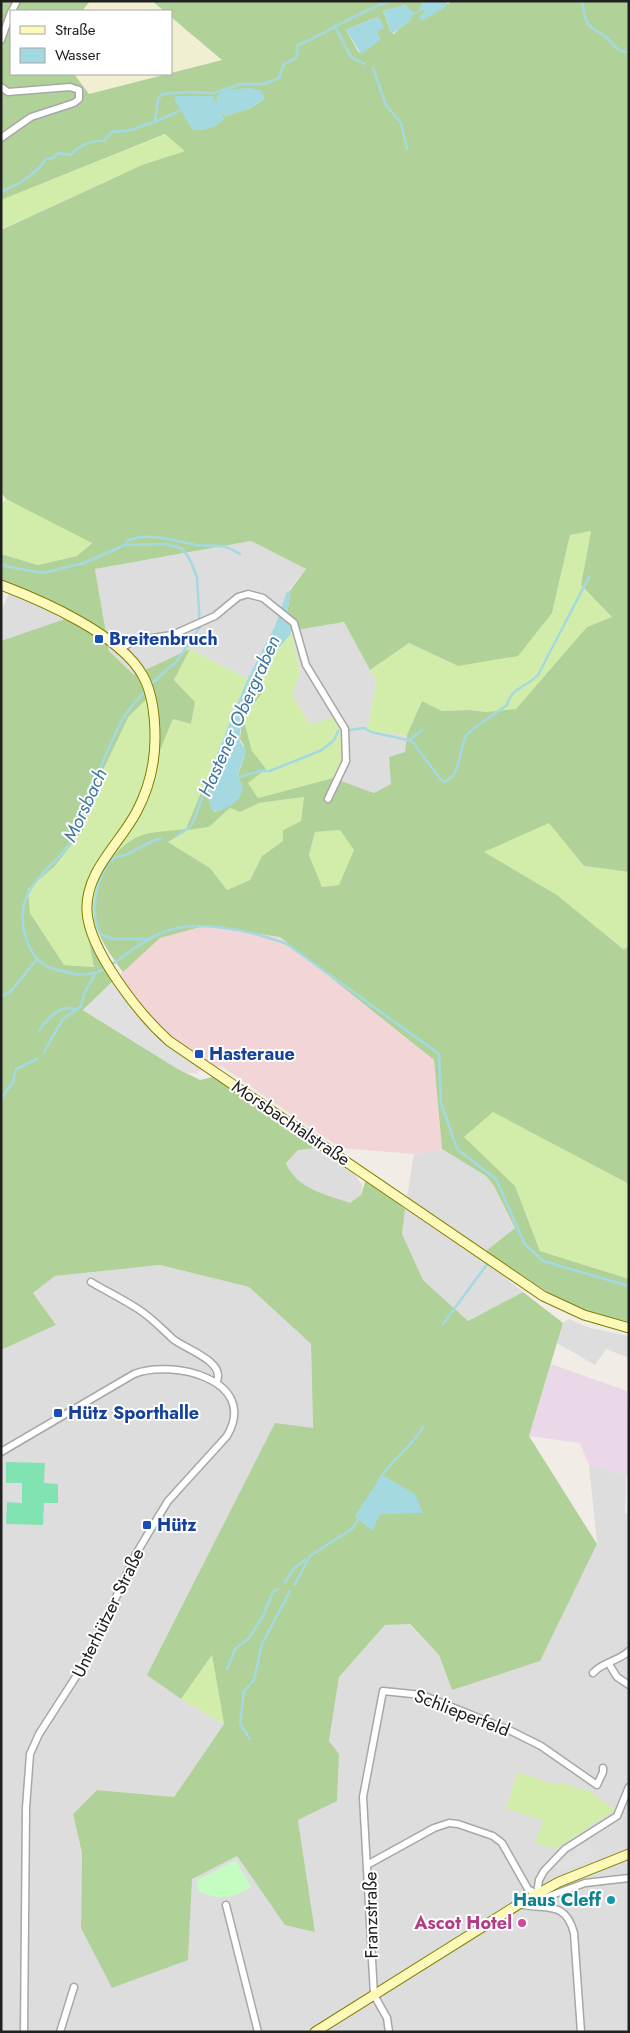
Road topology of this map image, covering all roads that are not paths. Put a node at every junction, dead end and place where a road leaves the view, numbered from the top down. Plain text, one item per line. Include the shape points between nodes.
1 (10, 17) edge
2 (1, 40) edge
3 (1, 87) edge
4 (1, 138) edge
5 (1, 585) edge
6 (119, 650) junction
7 (328, 799) dead end
8 (91, 1282) dead end
9 (629, 1328) edge
10 (217, 1381) junction
11 (1, 1452) edge
12 (629, 1651) edge
13 (609, 1664) junction
14 (593, 1673) dead end
15 (629, 1685) edge
16 (603, 1768) dead end
17 (629, 1787) edge
18 (629, 1854) edge
19 (367, 1865) junction
20 (629, 1878) edge
21 (537, 1894) junction
22 (519, 1904) junction
23 (226, 1905) dead end
24 (74, 1987) dead end
25 (374, 1995) junction
26 (24, 2032) edge
27 (60, 2032) edge
28 (258, 2032) edge
29 (315, 2032) edge
30 (388, 2032) edge
31 (581, 2032) edge

1 - 2 street
3 - 4 street via 8,92 70,87 79,90 79,99 31,117
5 - 6 main road, Morsbachtalstraße via 72,617
6 - 7 street via 133,641 168,636 215,616 238,597 248,594 263,598 297,630 306,665 345,729 346,761
6 - 9 main road, Morsbachtalstraße via 144,678 155,723 155,749 146,790 129,825 104,858 92,883 87,912 106,961 137,1010 169,1041 543,1296 584,1315
8 - 10 street via 138,1309 174,1340 200,1354 218,1372
10 - 11 street via 171,1370 142,1371
10 - 26 street, Unterhützer Straße via 230,1395 234,1409 230,1431 168,1502 152,1526 88,1658 39,1734 30,1754 26,1808
12 - 13 street
13 - 14 street via 598,1667
13 - 15 street via 617,1677
16 - 19 street, Schlieperfeld via 597,1785 541,1746 511,1731 422,1694 383,1691 363,1797
17 - 21 street via 617,1816 565,1849 541,1876
18 - 21 main road
19 - 21 street, Franzstraße via 434,1828 458,1824 493,1836 502,1843 524,1883
19 - 25 street, Franzstraße
20 - 21 street via 585,1883 544,1898
21 - 22 main road
22 - 25 main road
22 - 31 street via 556,1908 569,1920 574,1933
23 - 28 street
24 - 27 street
25 - 29 main road
25 - 30 street via 387,2018

